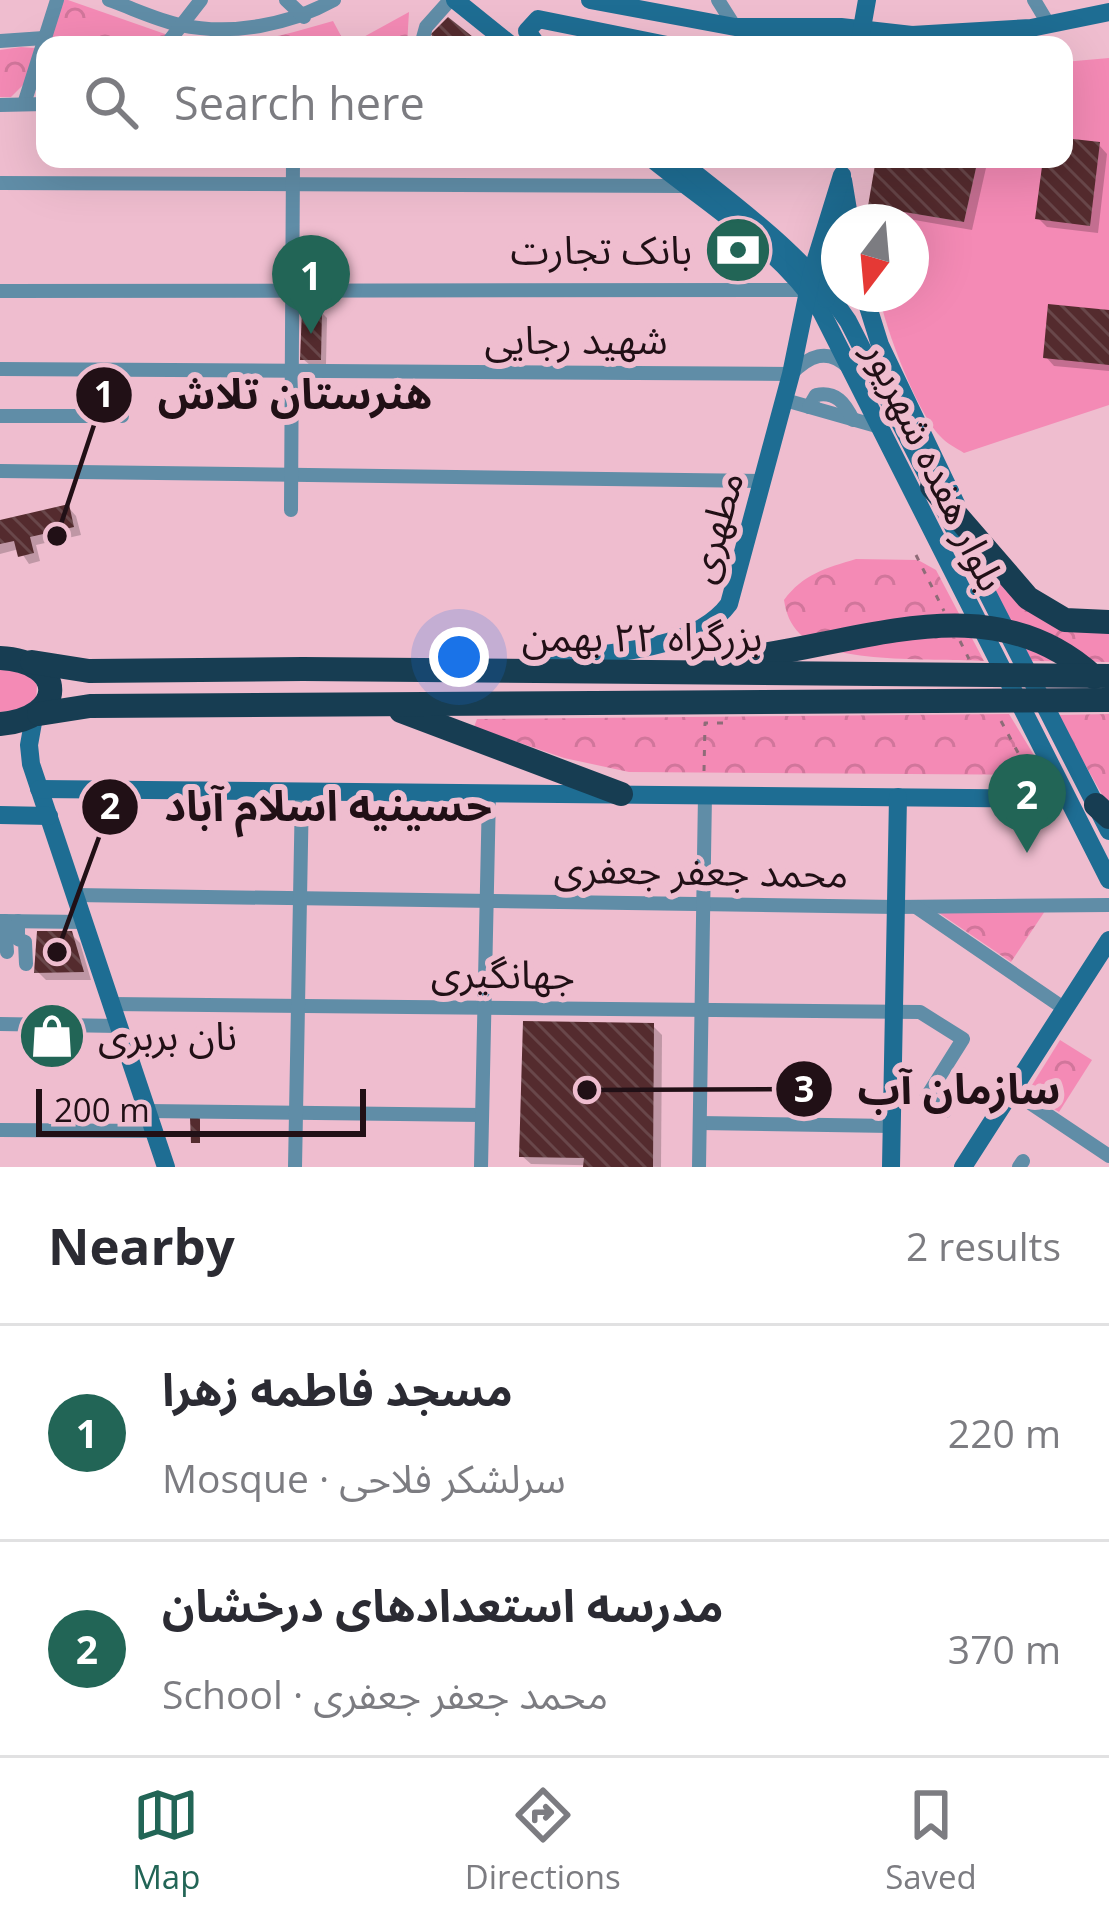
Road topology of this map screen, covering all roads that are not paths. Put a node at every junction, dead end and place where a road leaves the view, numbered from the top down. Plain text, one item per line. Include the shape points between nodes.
1 (57, 0) edge
2 (110, 0) edge
3 (201, 0) edge
4 (286, 0) edge
5 (334, 0) edge
6 (453, 0) edge
7 (591, 0) edge
8 (718, 0) edge
9 (1034, 0) edge
10 (1109, 12) edge
11 (304, 17) junction
12 (861, 19) edge
13 (1049, 25) junction
14 (182, 26) junction
15 (735, 27) junction
16 (45, 36) edge
17 (174, 36) edge
18 (424, 36) edge
19 (515, 36) edge
20 (526, 36) edge
21 (622, 36) edge
22 (36, 39) edge
23 (0, 41) edge
24 (36, 64) edge
25 (24, 104) junction
26 (36, 104) edge
27 (0, 105) edge
28 (293, 168) edge
29 (663, 168) edge
30 (687, 168) edge
31 (843, 168) edge
32 (843, 168) edge
33 (843, 168) edge
34 (0, 183) edge
35 (293, 184) junction
36 (685, 186) junction
37 (839, 204) edge
38 (848, 204) edge
39 (809, 281) junction
40 (821, 288) edge
41 (0, 291) edge
42 (292, 291) junction
43 (821, 311) joint
44 (822, 312) edge
45 (842, 312) edge
46 (870, 312) edge
47 (0, 369) edge
48 (121, 370) junction
49 (292, 371) junction
50 (791, 374) junction
51 (854, 375) junction
52 (785, 400) junction
53 (0, 416) edge
54 (880, 427) junction
55 (0, 471) edge
56 (292, 475) junction
57 (763, 482) junction
58 (932, 487) junction
59 (291, 510) dead end
60 (975, 540) junction
61 (1109, 622) edge
62 (0, 658) edge
63 (32, 662) junction
64 (503, 668) junction
65 (408, 671) junction
66 (1109, 676) edge
67 (1109, 690) edge
68 (1109, 700) edge
69 (388, 705) junction
70 (36, 716) junction
71 (0, 725) edge
72 (31, 764) junction
73 (40, 789) junction
74 (302, 791) junction
75 (489, 793) junction
76 (621, 794) junction
77 (705, 795) junction
78 (898, 797) junction
79 (1067, 799) junction
80 (1102, 811) edge
81 (0, 815) edge
82 (49, 816) junction
83 (1109, 831) edge
84 (1109, 880) edge
85 (75, 895) junction
86 (300, 898) junction
87 (486, 901) junction
88 (703, 904) junction
89 (1109, 905) edge
90 (906, 907) junction
91 (8, 921) edge
92 (84, 922) junction
93 (1109, 940) edge
94 (7, 952) dead end
95 (26, 964) dead end
96 (111, 1004) junction
97 (298, 1006) junction
98 (484, 1007) junction
99 (701, 1009) junction
100 (1064, 1009) junction
101 (894, 1012) junction
102 (0, 1024) edge
103 (119, 1026) junction
104 (1012, 1091) junction
105 (147, 1111) junction
106 (945, 1111) dead end
107 (296, 1113) junction
108 (482, 1114) junction
109 (700, 1123) junction
110 (892, 1126) junction
111 (0, 1130) edge
112 (154, 1131) junction
113 (1109, 1156) edge
114 (166, 1167) edge
115 (295, 1167) edge
116 (481, 1167) edge
117 (699, 1167) edge
118 (891, 1167) edge
119 (963, 1167) edge

1 - 16 street
2 - 14 street
3 - 14 street
4 - 11 street
5 - 11 street
6 - 18 street
6 - 19 main road
7 - 15 main road
8 - 15 street
9 - 13 street
10 - 13 main road
11 - 14 street via 251,28
12 - 13 main road via 912,35
12 - 15 main road
14 - 17 street
20 - 21 main road via 538,19
22 - 23 street
24 - 25 street
25 - 26 street
25 - 27 street
28 - 35 street
29 - 36 main road, بلوار هفده شهریور
30 - 39 main road, بلوار هفده شهریور
31 - 39 main road
32 - 38 main road
33 - 37 main road
34 - 35 street
35 - 36 street
35 - 42 street
36 - 39 main road, بلوار هفده شهریور
39 - 40 main road, بلوار هفده شهریور
39 - 42 street
39 - 43 main road, بلوار هفده شهریور
39 - 50 main road
41 - 42 street
42 - 49 street
43 - 50 main road
44 - 51 main road, بلوار هفده شهریور
45 - 58 main road, بلوار هفده شهریور
46 - 60 main road via 911,417
47 - 48 street, شهید رجایی
48 - 49 street, شهید رجایی
48 - 53 street via 122,416
49 - 50 street, شهید رجایی
49 - 56 street
50 - 51 street, شهید رجایی via 820,355 838,358
50 - 52 main road, مطهری
51 - 54 main road, بلوار هفده شهریور
52 - 54 street
52 - 57 main road, مطهری
54 - 79 main road, بلوار هفده شهریور
55 - 56 street
56 - 57 street
56 - 59 street
57 - 64 main road, مطهری via 734,591 710,625 673,641
58 - 60 highway
58 - 80 main road, بلوار هفده شهریور
60 - 61 highway via 1047,612
62 - 63 highway, بزرگراه ۲۲ بهمن
63 - 65 highway, بزرگراه ۲۲ بهمن via 89,671
63 - 70 highway via 50,686
64 - 65 highway
64 - 67 highway via 765,656 957,622 1039,640
65 - 66 highway, بزرگراه ۲۲ بهمن
68 - 69 highway, بزرگراه ۲۲ بهمن
69 - 70 highway, بزرگراه ۲۲ بهمن via 90,706
69 - 76 highway
70 - 71 highway, بزرگراه ۲۲ بهمن
70 - 72 main road
71 - 72 main road
72 - 73 main road
73 - 74 main road
73 - 82 main road
74 - 75 main road
74 - 86 street
75 - 76 main road
75 - 87 street
76 - 77 main road
77 - 78 main road
77 - 88 street
78 - 79 main road
78 - 90 main road
79 - 84 main road, بلوار هفده شهریور
80 - 83 main road, بلوار هفده شهریور
81 - 82 main road
82 - 85 main road
85 - 86 street, محمد جعفر جعفری
85 - 92 main road
86 - 87 street, محمد جعفر جعفری
86 - 97 street
87 - 88 street, محمد جعفر جعفری
87 - 98 street
88 - 90 street, محمد جعفر جعفری
88 - 99 street
89 - 90 street, محمد جعفر جعفری
90 - 100 street
90 - 101 main road
91 - 92 street
91 - 94 street
91 - 95 street via 25,942
92 - 96 main road
93 - 100 main road
96 - 97 street, جهانگیری
96 - 103 main road
97 - 98 street, جهانگیری
97 - 107 street
98 - 99 street, جهانگیری
98 - 108 street
99 - 101 street, جهانگیری
99 - 109 street
100 - 104 main road
101 - 106 street, جهانگیری via 920,1012 964,1039 926,1098
101 - 110 main road
102 - 103 street
103 - 105 main road
104 - 113 street
104 - 119 main road
105 - 107 street
105 - 112 main road
107 - 108 street
107 - 115 street
108 - 116 street
109 - 110 street
109 - 117 street
110 - 118 main road
111 - 112 street
112 - 114 main road

